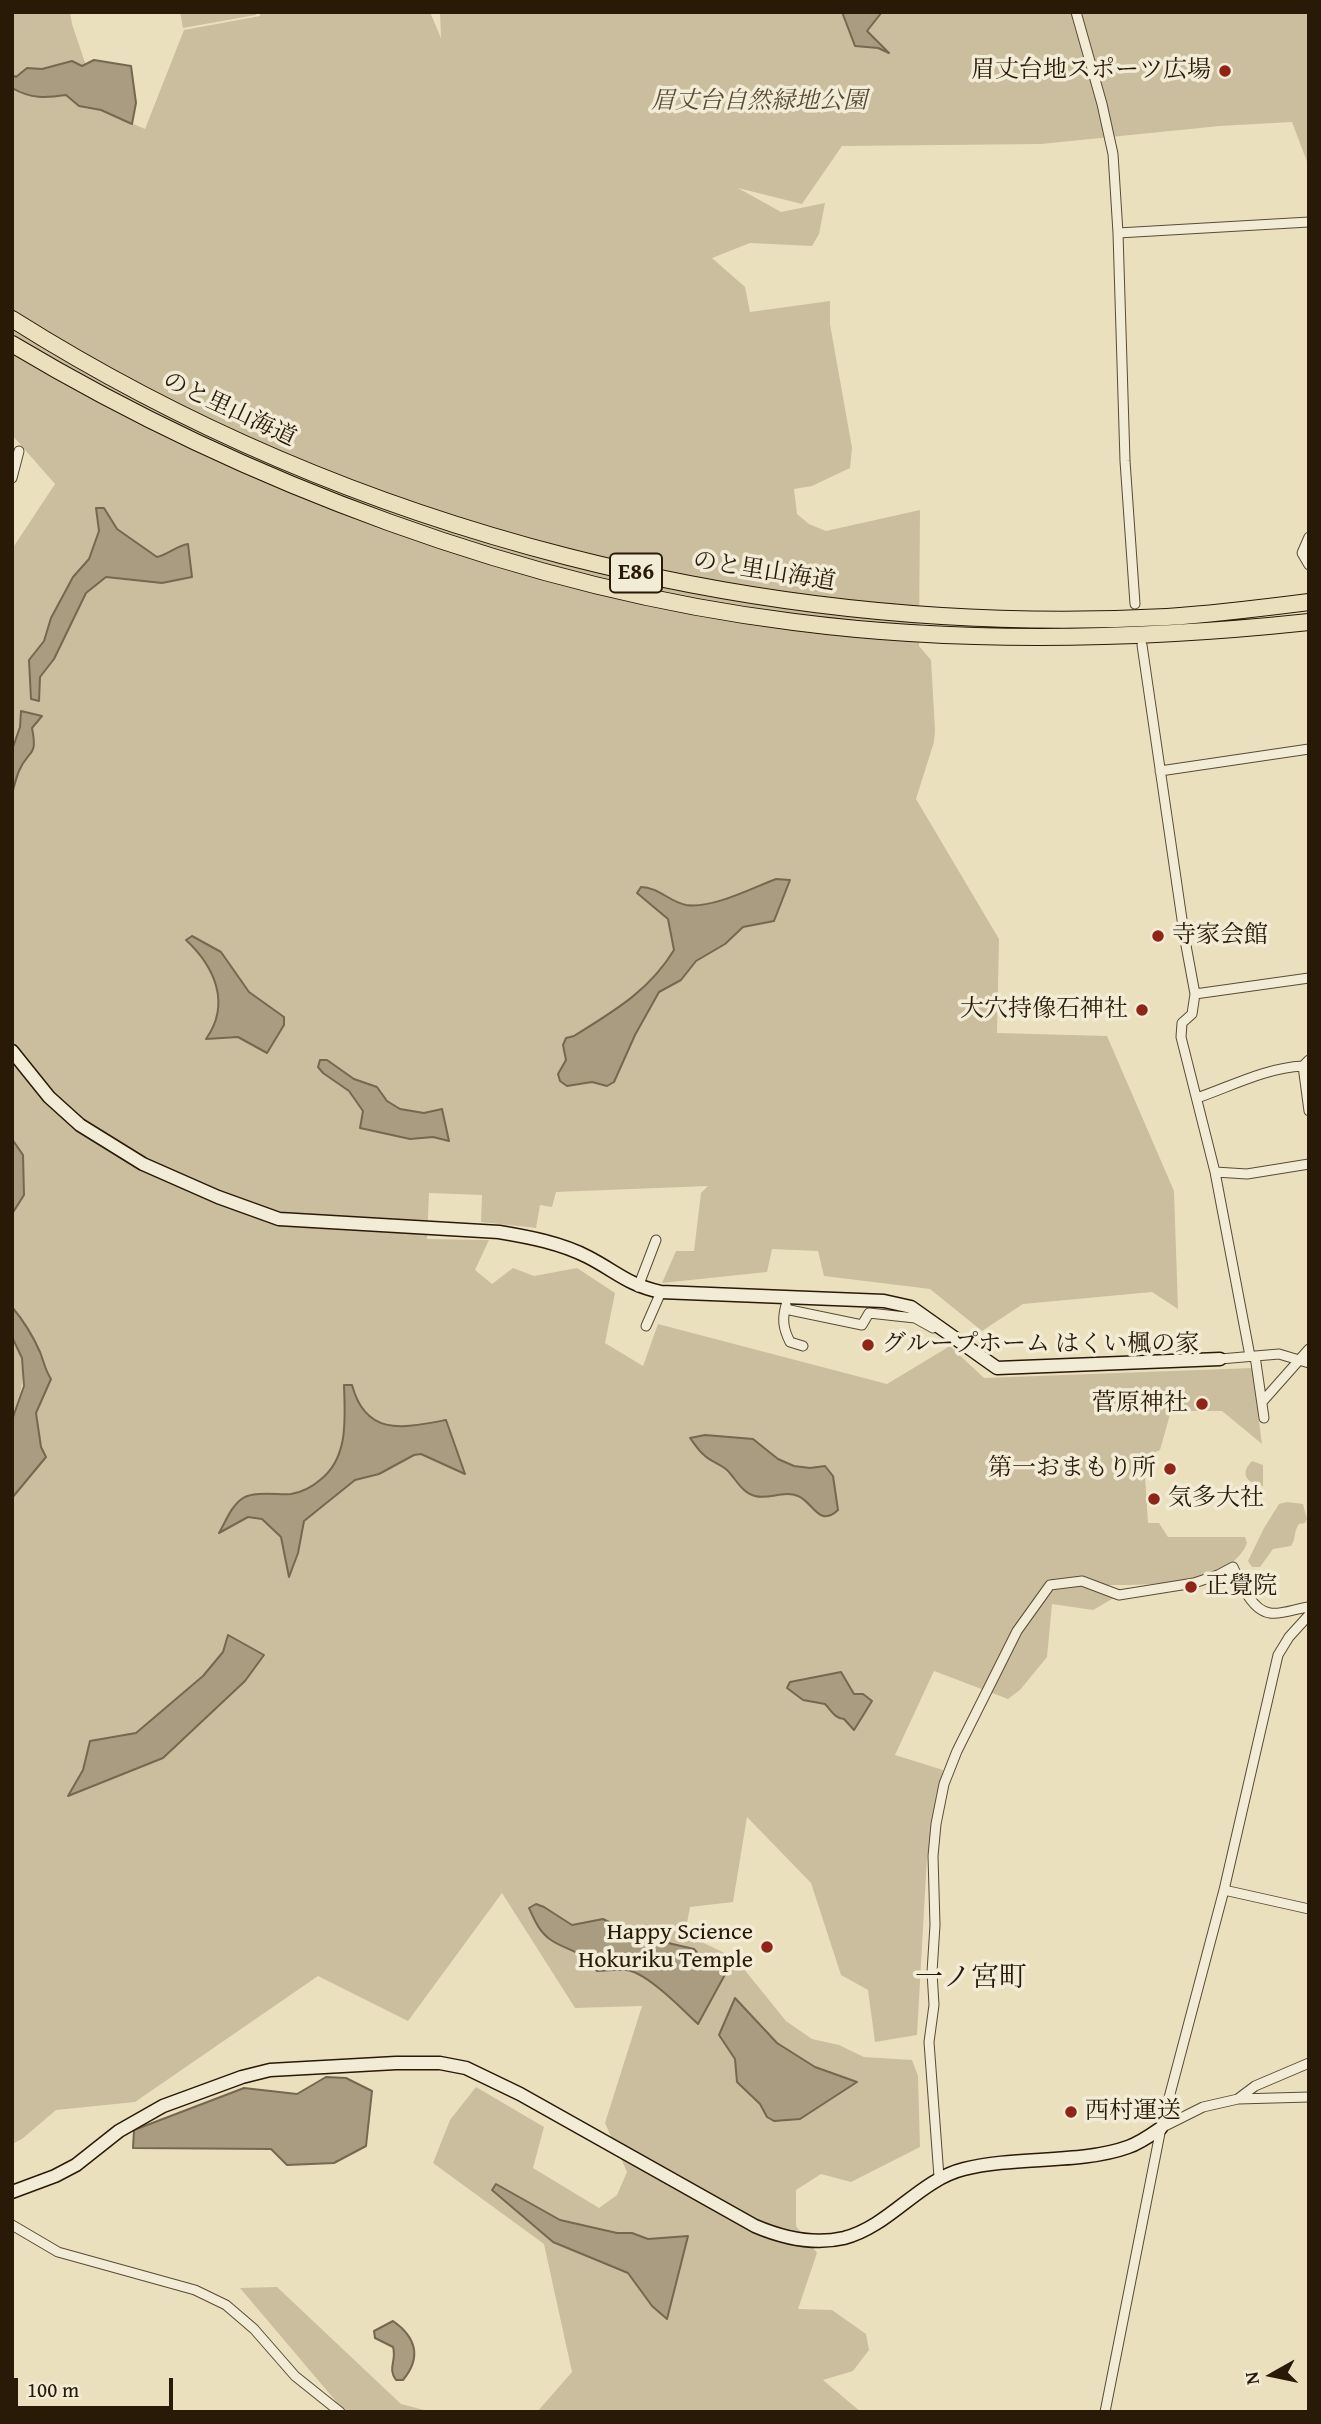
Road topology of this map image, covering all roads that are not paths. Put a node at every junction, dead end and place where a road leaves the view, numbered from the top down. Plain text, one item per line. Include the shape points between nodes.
1 (1076, 12) edge
2 (1309, 222) edge
3 (1118, 233) junction
4 (12, 319) edge
5 (12, 344) edge
6 (19, 451) dead end
7 (12, 478) edge
8 (1309, 537) edge
9 (1309, 565) edge
10 (1309, 602) edge
11 (1135, 604) dead end
12 (1309, 622) edge
13 (1142, 645) dead end
14 (1309, 749) edge
15 (1160, 771) junction
16 (1309, 978) edge
17 (1195, 994) junction
18 (12, 1051) edge
19 (1306, 1063) edge
20 (1197, 1098) junction
21 (1309, 1111) edge
22 (1309, 1164) edge
23 (1215, 1172) junction
24 (656, 1240) dead end
25 (638, 1287) junction
26 (662, 1292) junction
27 (786, 1303) junction
28 (646, 1326) dead end
29 (948, 1333) junction
30 (803, 1346) dead end
31 (1309, 1349) edge
32 (1253, 1356) junction
33 (1299, 1358) junction
34 (1220, 1359) joint
35 (1309, 1363) edge
36 (1262, 1402) junction
37 (1264, 1418) dead end
38 (1309, 1607) edge
39 (1309, 1615) edge
40 (1224, 1890) junction
41 (1309, 1909) edge
42 (1309, 2063) edge
43 (1309, 2096) edge
44 (1238, 2099) junction
45 (1161, 2128) junction
46 (939, 2177) junction
47 (12, 2192) edge
48 (12, 2225) edge
49 (340, 2412) edge
50 (1105, 2412) edge

1 - 3 street via 1113,154
2 - 3 street
3 - 11 street
4 - 10 highway, のと里山海道 / E86 via 149,398 298,466 502,540 602,566 795,602 983,618 1166,617
5 - 12 highway, のと里山海道 / E86 via 140,415 289,482 499,559 598,586 792,622 908,633 1167,633
6 - 7 street
8 - 9 street via 1302,553
13 - 15 street
14 - 15 street
15 - 17 street
16 - 17 street
17 - 20 street via 1181,1037
18 - 25 street via 49,1097 87,1130 143,1164 218,1197 279,1219 527,1236 587,1256
19 - 20 street via 1262,1073
19 - 21 street
20 - 23 street
22 - 23 street via 1247,1174
23 - 32 street
24 - 25 street
25 - 26 street
26 - 27 street
26 - 28 street
27 - 29 street via 884,1301 911,1307
27 - 29 street via 862,1325 869,1313 915,1318
27 - 30 street via 785,1331 790,1342
29 - 34 street via 997,1368
31 - 33 street
32 - 33 street
32 - 34 street
32 - 36 street
33 - 35 street
33 - 36 street
36 - 37 street
38 - 46 street via 1272,1614 1262,1611 1233,1567 1194,1583 1119,1595 1082,1581 1068,1581 1050,1586 1032,1607 957,1751 936,1824 934,2005 929,2042
39 - 40 street via 1278,1656
40 - 41 street
40 - 45 street
42 - 44 street via 1255,2086
43 - 44 street
44 - 45 street via 1203,2107
45 - 46 street via 1128,2147 965,2168
45 - 50 street
46 - 47 street via 908,2202 843,2238 810,2241 778,2236 484,2076 440,2063 396,2063 270,2070 242,2077 163,2106 76,2165
48 - 49 street via 58,2252 195,2290 226,2305 295,2376

